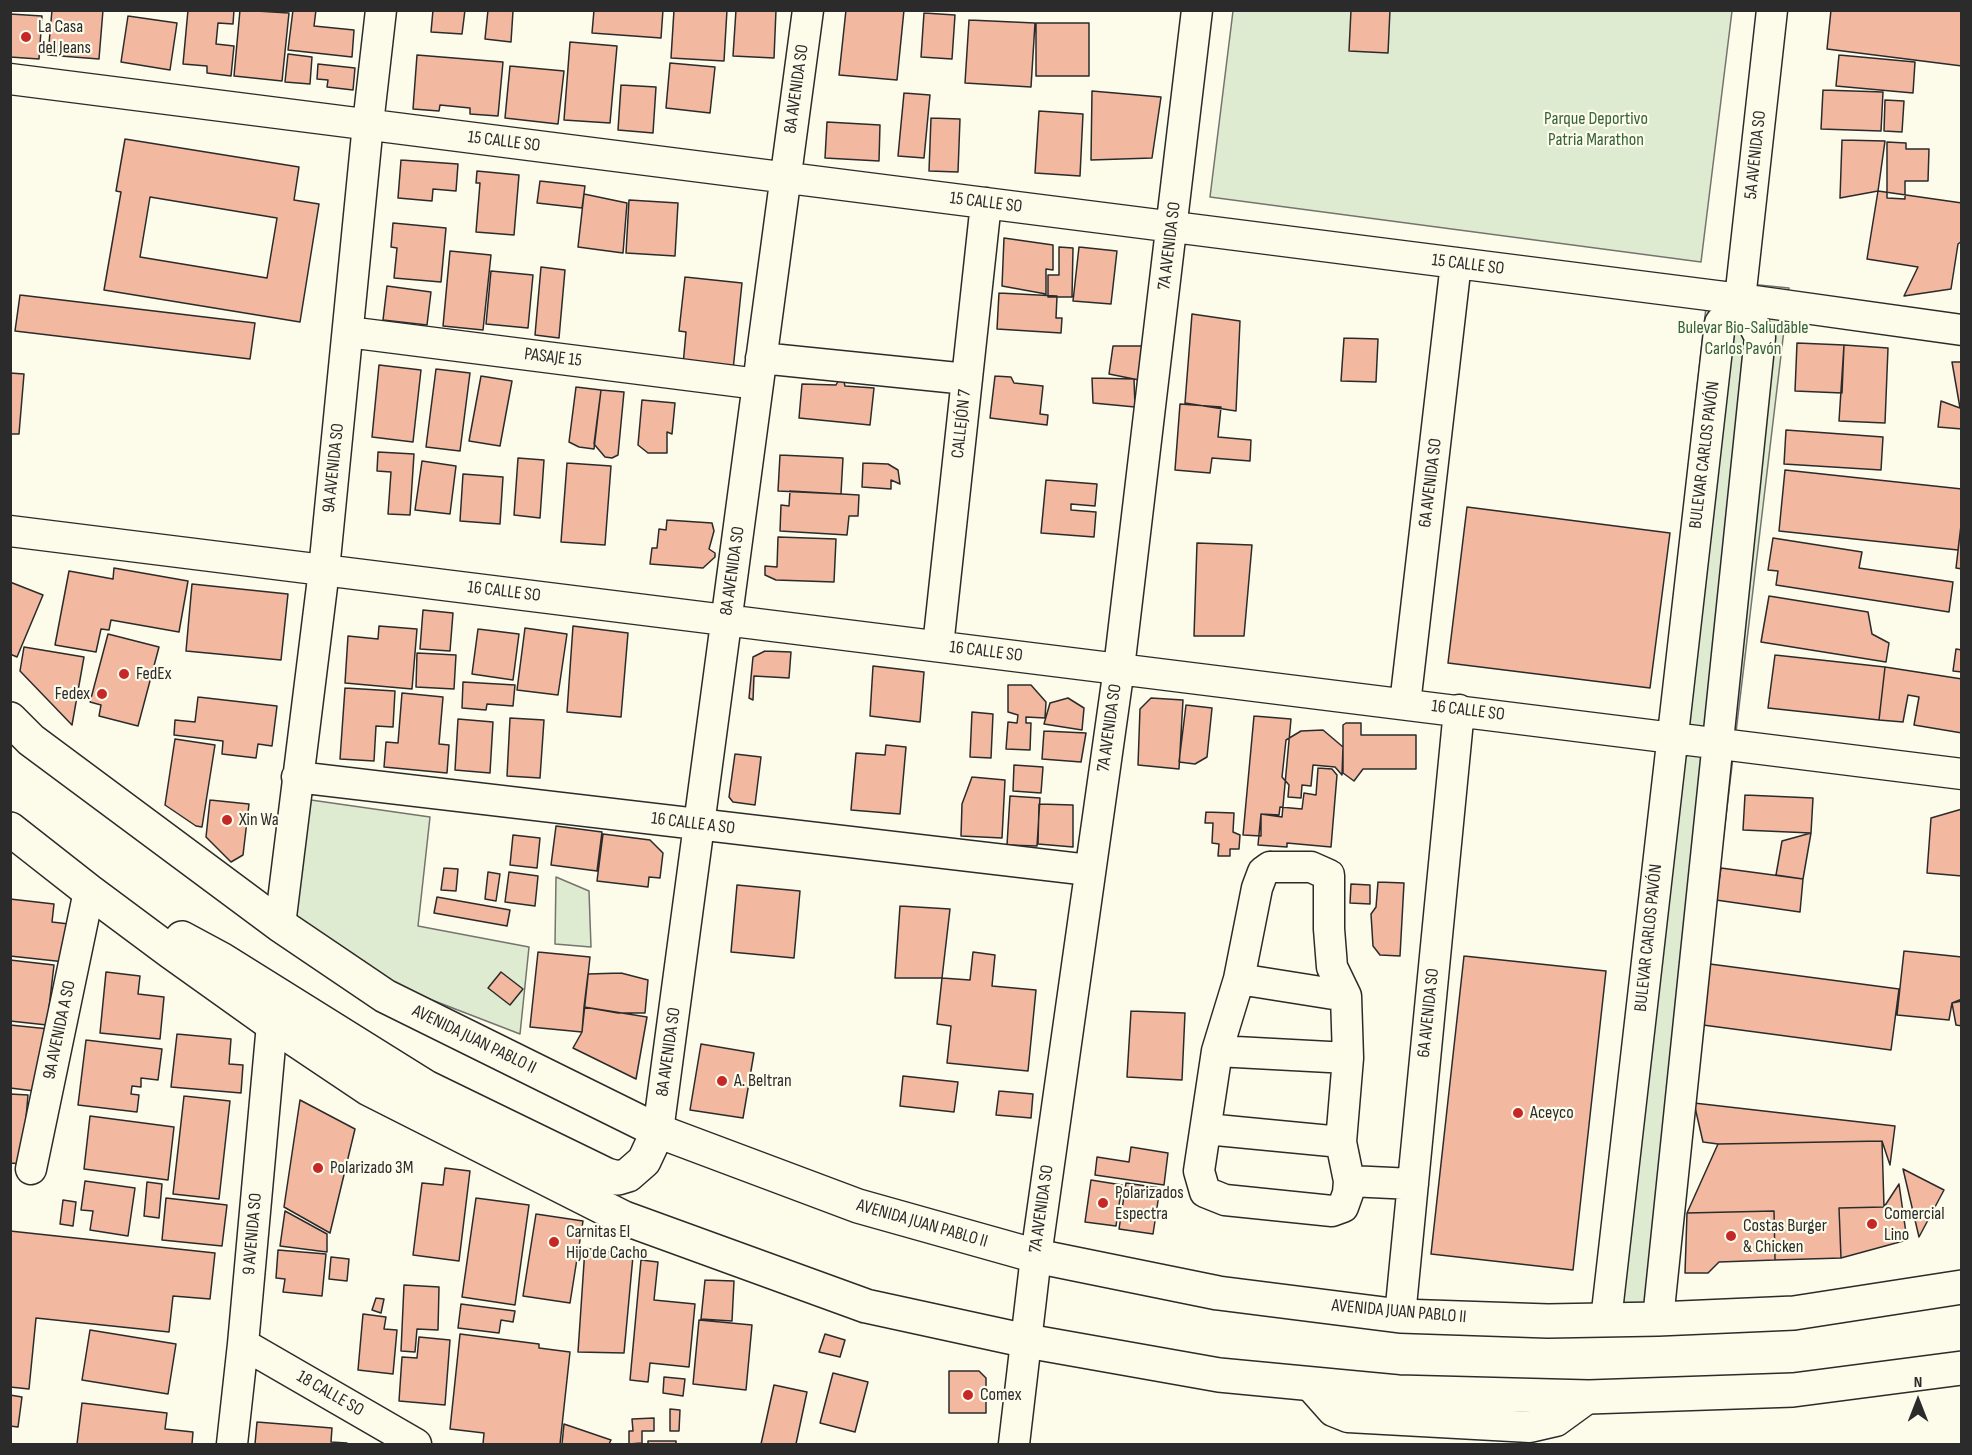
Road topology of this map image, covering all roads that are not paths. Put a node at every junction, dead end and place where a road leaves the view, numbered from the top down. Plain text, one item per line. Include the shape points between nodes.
1 (381, 10) edge
2 (808, 10) edge
3 (1197, 10) edge
4 (1772, 10) edge
5 (10, 79) edge
6 (368, 124) junction
7 (785, 178) junction
8 (986, 203) junction
9 (1173, 227) junction
10 (1456, 263) junction
11 (1740, 299) junction
12 (1962, 330) edge
13 (348, 332) junction
14 (760, 371) junction
15 (967, 379) junction
16 (10, 531) edge
17 (324, 570) junction
18 (726, 620) junction
19 (938, 646) junction
20 (1119, 668) junction
21 (1405, 704) junction
22 (1459, 710) junction
23 (10, 719) edge
24 (1672, 736) junction
25 (1718, 742) junction
26 (1962, 774) edge
27 (297, 777) junction
28 (699, 824) junction
29 (10, 829) edge
30 (1089, 870) junction
31 (89, 891) junction
32 (119, 913) junction
33 (280, 926) junction
34 (1239, 979) junction
35 (1346, 996) junction
36 (272, 1024) junction
37 (1217, 1051) junction
38 (1348, 1059) junction
39 (1206, 1129) junction
40 (658, 1131) junction
41 (1341, 1142) junction
42 (31, 1168) dead end
43 (1349, 1181) junction
44 (1413, 1184) junction
45 (1036, 1257) junction
46 (1962, 1287) edge
47 (1400, 1316) junction
48 (1658, 1319) junction
49 (1606, 1320) junction
50 (1027, 1341) junction
51 (243, 1344) junction
52 (1962, 1368) edge
53 (232, 1444) edge
54 (416, 1444) edge
55 (1014, 1444) edge

1 - 6 street, 9A AVENIDA SO
2 - 7 street, 8A AVENIDA SO
3 - 9 street, 7A AVENIDA SO
4 - 11 street, 5A AVENIDA SO
5 - 6 street, 15 CALLE SO
6 - 7 street, 15 CALLE SO
6 - 13 street, 9A AVENIDA SO
7 - 8 street, 15 CALLE SO
7 - 14 street, 8A AVENIDA SO
8 - 9 street, 15 CALLE SO
8 - 15 street, CALLEJÓN 7
9 - 10 street, 15 CALLE SO
9 - 20 street, 7A AVENIDA SO
10 - 11 street, 15 CALLE SO
10 - 21 street, 6A AVENIDA SO
11 - 12 street, 15 CALLE SO
11 - 24 street, BULEVAR CARLOS PAVÓN via 1720,323
11 - 25 street via 1760,337
13 - 14 street, PASAJE 15
13 - 17 street, 9A AVENIDA SO
14 - 15 street, PASAJE 15
14 - 18 street, 8A AVENIDA SO
15 - 19 street, CALLEJÓN 7
16 - 17 street, 16 CALLE SO
17 - 18 street, 16 CALLE SO
17 - 27 street, 9A AVENIDA SO
18 - 19 street, 16 CALLE SO
18 - 28 street, 8A AVENIDA SO
19 - 20 street, 16 CALLE SO
20 - 21 street, 16 CALLE SO
20 - 30 street, 7A AVENIDA SO
21 - 22 street, 16 CALLE SO
22 - 24 street, 16 CALLE SO
22 - 44 street, 6A AVENIDA SO
23 - 33 highway, AVENIDA JUAN PABLO II via 31,740
24 - 25 street, 16 CALLE SO
24 - 49 street, BULEVAR CARLOS PAVÓN
25 - 26 street, 16 CALLE SO
25 - 48 street
27 - 28 street, 16 CALLE A SO
27 - 33 street, 9A AVENIDA SO
28 - 30 street, 16 CALLE A SO
28 - 40 street, 8A AVENIDA SO
29 - 31 highway
30 - 45 street, 7A AVENIDA SO
31 - 32 highway
31 - 42 street, 9A AVENIDA A SO
32 - 36 highway
32 - 40 highway via 171,932 221,960 426,1087 607,1175 628,1175 644,1161
33 - 40 highway, AVENIDA JUAN PABLO II via 385,996
34 - 35 street
34 - 35 street via 1263,872 1270,867 1311,867 1329,875 1332,967
34 - 37 street
35 - 38 street
36 - 50 highway via 369,1089 624,1218 866,1306
36 - 51 street, 9 AVENIDA SO
37 - 38 street
37 - 39 street
38 - 41 street
39 - 41 street
39 - 43 street via 1199,1171 1205,1191 1225,1200 1332,1210 1343,1207
40 - 45 highway, AVENIDA JUAN PABLO II via 858,1206
41 - 43 street
43 - 44 street
44 - 47 street, 6A AVENIDA SO
45 - 47 highway, AVENIDA JUAN PABLO II via 1218,1293
45 - 50 street, 7A AVENIDA SO
46 - 48 highway, AVENIDA JUAN PABLO II via 1794,1314
47 - 49 highway, AVENIDA JUAN PABLO II
48 - 49 highway, AVENIDA JUAN PABLO II
50 - 52 highway via 1219,1375 1398,1392 1589,1397 1793,1390
50 - 55 street, 7A AVENIDA SO
51 - 53 street, 9 AVENIDA SO
51 - 54 street, 18 CALLE SO

